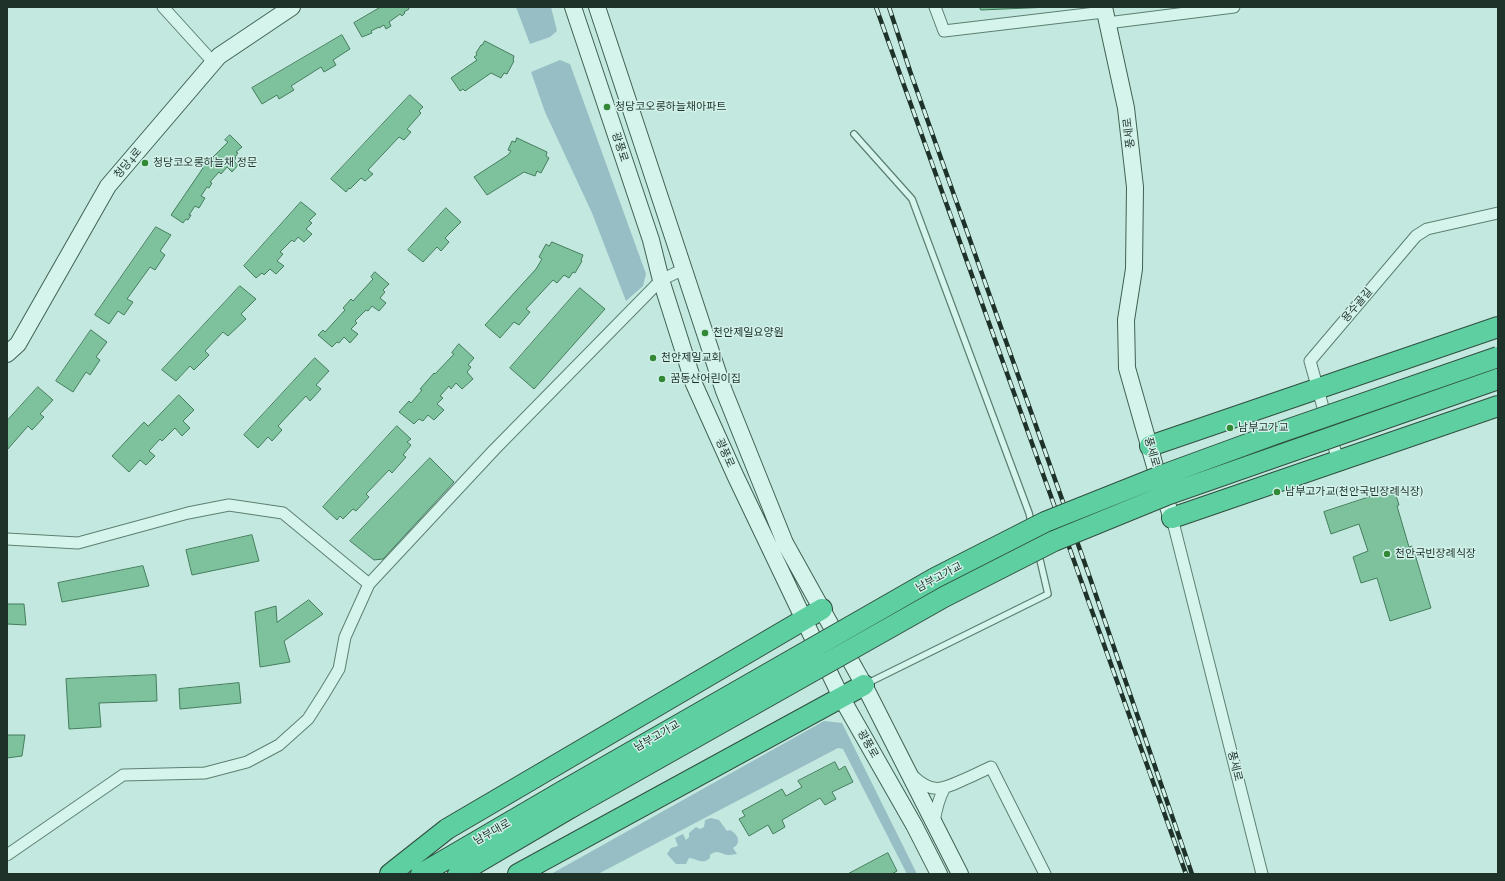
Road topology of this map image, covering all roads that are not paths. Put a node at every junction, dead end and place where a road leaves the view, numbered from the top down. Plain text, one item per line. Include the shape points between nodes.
1 (163, 7) edge
2 (292, 7) edge
3 (573, 7) edge
4 (597, 7) edge
5 (935, 7) edge
6 (1234, 7) edge
7 (1105, 14) edge
8 (213, 62) junction
9 (854, 134) dead end
10 (1498, 213) edge
11 (684, 270) junction
12 (661, 280) junction
13 (1498, 328) edge
14 (7, 354) edge
15 (1498, 357) edge
16 (1498, 379) edge
17 (1318, 389) junction
18 (1498, 406) edge
19 (1150, 446) junction
20 (1338, 461) junction
21 (1172, 518) junction
22 (7, 539) edge
23 (369, 584) junction
24 (822, 609) junction
25 (804, 620) junction
26 (864, 685) junction
27 (841, 697) junction
28 (907, 771) junction
29 (944, 789) junction
30 (568, 799) junction
31 (934, 823) junction
32 (7, 855) edge
33 (390, 874) edge
34 (421, 874) edge
35 (458, 874) edge
36 (518, 874) edge
37 (939, 874) edge
38 (960, 874) edge
39 (1045, 874) edge
40 (1262, 874) edge

1 - 8 street
2 - 8 main road, 청당4로
3 - 12 main road, 광풍로 via 651,240
4 - 11 main road, 광풍로
5 - 7 street via 944,31
6 - 7 street
7 - 19 main road, 풍세로 via 1126,108 1135,187 1134,269 1126,320 1127,368
8 - 14 main road, 청당4로 via 108,186 18,344
9 - 26 lane via 912,199 1029,513 1048,594
10 - 17 street, 용수골길 via 1427,229 1416,236 1310,361
11 - 12 street
11 - 24 main road, 광풍로 via 724,391 782,536
12 - 23 street via 494,450
12 - 25 main road, 광풍로 via 694,384
13 - 17 highway
15 - 30 highway, 남부고가교, bridge via 1163,474 1045,522 935,578
16 - 30 highway, 남부고가교, bridge via 1169,494 1054,541 944,597
17 - 19 highway
17 - 20 street, 용수골길
18 - 20 highway
19 - 21 main road, 풍세로
20 - 21 highway
21 - 40 street, 풍세로
22 - 23 street via 78,543 188,513 230,505 283,513
23 - 32 street via 345,637 338,669 332,682 308,718 280,744 247,762 205,773 123,775
24 - 25 highway
24 - 26 main road, 광풍로
25 - 27 main road, 광풍로
25 - 33 highway via 447,829
26 - 27 highway
26 - 28 main road, 광풍로
27 - 36 highway
27 - 37 main road, 광풍로
28 - 29 street via 924,785
28 - 31 main road, 광풍로
29 - 31 street via 936,808
29 - 39 street via 992,767
30 - 34 highway, 남부대로
30 - 35 highway, 남부대로
31 - 38 main road, 광풍로

